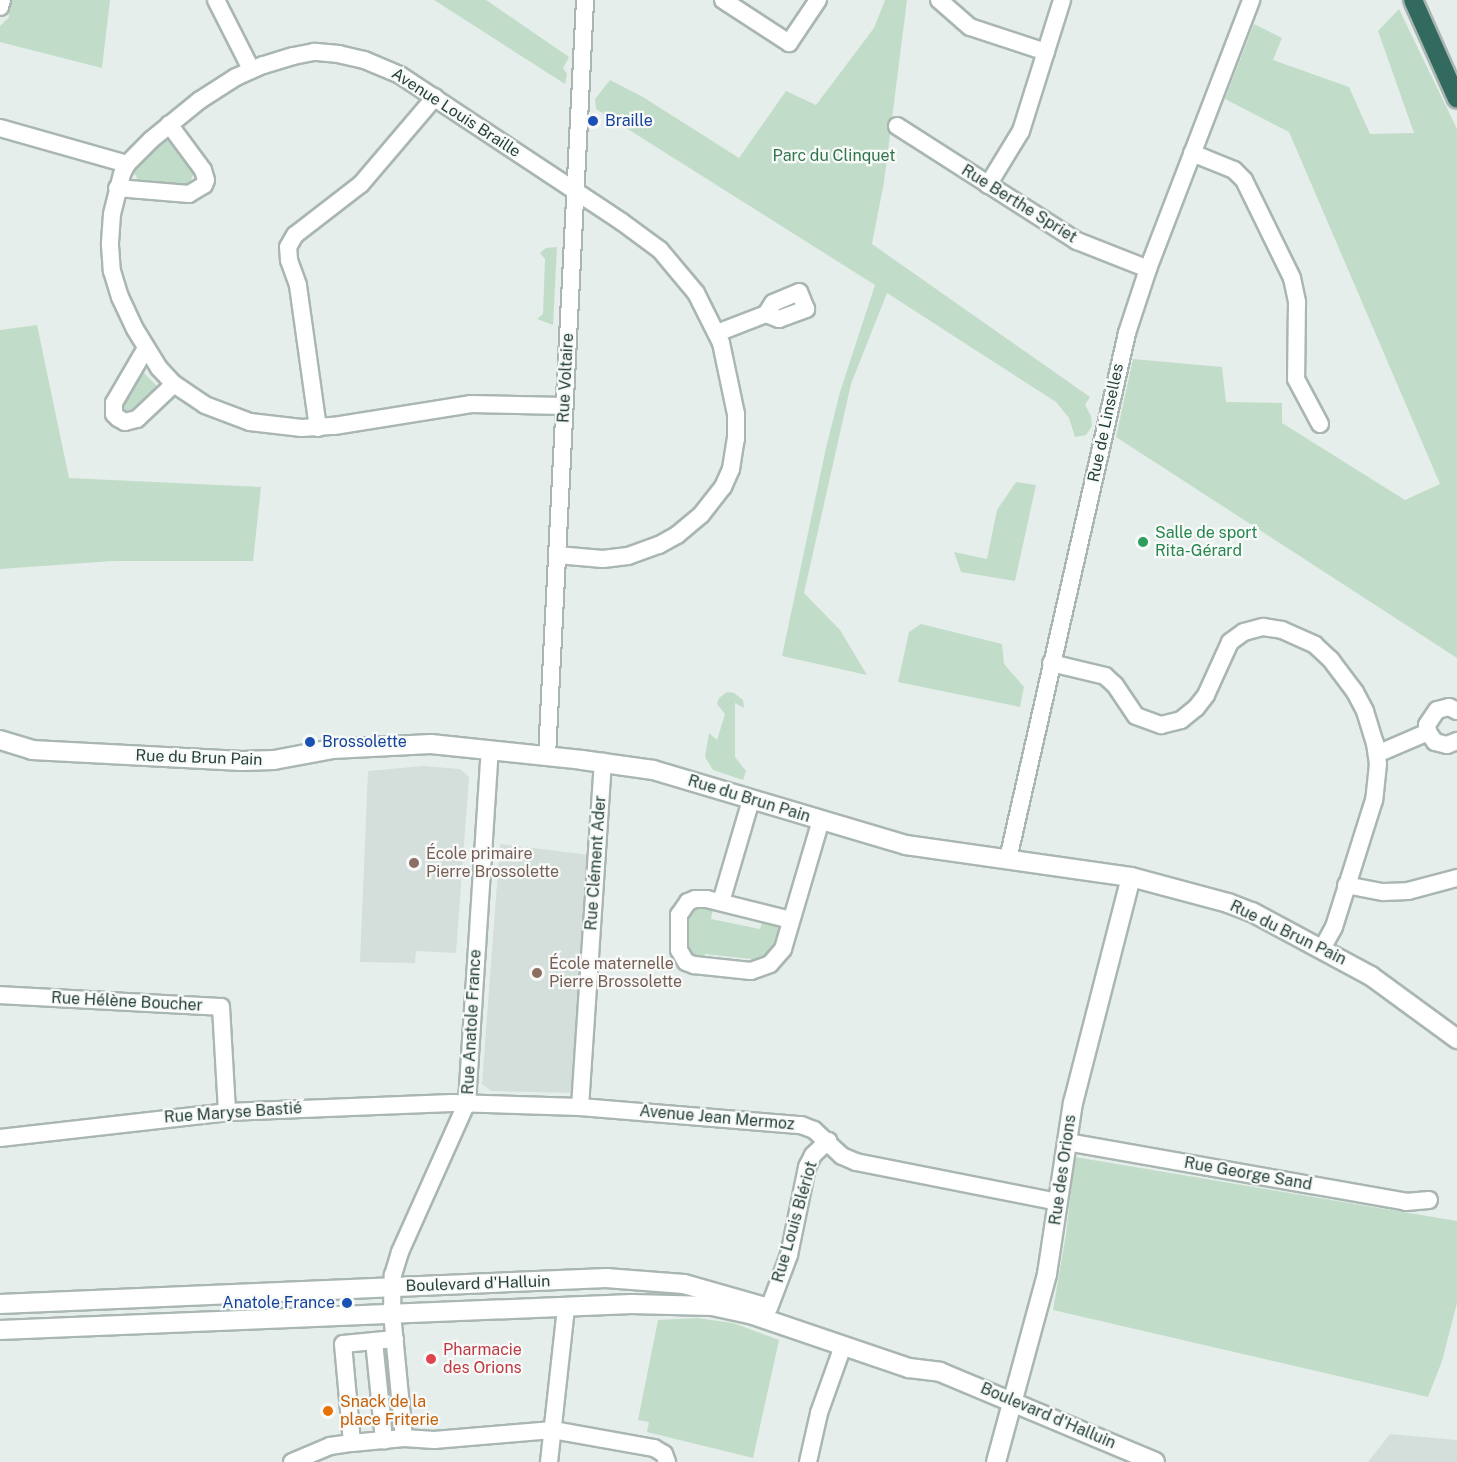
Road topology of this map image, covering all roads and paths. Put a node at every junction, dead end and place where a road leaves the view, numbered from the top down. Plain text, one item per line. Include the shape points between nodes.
1 (2, 0) edge
2 (585, 0) edge
3 (723, 0) edge
4 (818, 0) edge
5 (939, 0) edge
6 (1062, 0) edge
7 (1251, 0) edge
8 (1413, 0) edge
9 (218, 1) edge
10 (0, 8) edge
11 (1046, 52) junction
12 (251, 69) junction
13 (435, 97) junction
14 (1457, 99) edge
15 (169, 124) junction
16 (897, 126) dead end
17 (0, 128) edge
18 (1192, 153) junction
19 (127, 164) junction
20 (988, 185) junction
21 (117, 188) junction
22 (575, 190) junction
23 (1148, 269) junction
24 (766, 314) dead end
25 (717, 333) junction
26 (146, 348) junction
27 (174, 384) junction
28 (564, 406) junction
29 (1320, 424) dead end
30 (318, 428) junction
31 (557, 555) junction
32 (1052, 663) junction
33 (1457, 711) edge
34 (1428, 732) junction
35 (0, 740) edge
36 (1457, 741) edge
37 (32, 750) junction
38 (490, 750) junction
39 (0, 751) edge
40 (1377, 754) junction
41 (547, 756) junction
42 (603, 762) junction
43 (751, 800) junction
44 (821, 820) junction
45 (1008, 859) junction
46 (1131, 877) junction
47 (1457, 878) edge
48 (1346, 885) junction
49 (721, 902) junction
50 (791, 920) junction
51 (1323, 949) junction
52 (0, 995) edge
53 (1457, 1039) edge
54 (467, 1102) junction
55 (580, 1107) junction
56 (227, 1112) junction
57 (0, 1138) edge
58 (828, 1141) junction
59 (1067, 1142) junction
60 (1429, 1200) dead end
61 (1059, 1202) junction
62 (392, 1287) junction
63 (0, 1304) edge
64 (566, 1307) junction
65 (769, 1308) junction
66 (392, 1314) junction
67 (0, 1330) edge
68 (395, 1339) junction
69 (374, 1341) junction
70 (843, 1346) junction
71 (940, 1372) junction
72 (1013, 1401) junction
73 (553, 1430) junction
74 (404, 1437) junction
75 (384, 1440) junction
76 (352, 1443) junction
77 (292, 1462) edge
78 (549, 1462) edge
79 (667, 1462) edge
80 (808, 1462) edge
81 (996, 1462) edge
82 (1155, 1462) edge

1 - 10 street
2 - 22 street, Rue Voltaire
3 - 4 street via 789,43
5 - 11 street via 970,27
6 - 11 street
7 - 18 street, Rue de Linselles
8 - 14 highway
9 - 12 street
11 - 20 street via 1021,131
12 - 13 street, Avenue Louis Braille via 304,53 339,54 378,64
12 - 15 street, Avenue Louis Braille
13 - 22 street, Avenue Louis Braille
13 - 30 street via 371,174 291,240 287,253 298,285
15 - 19 street, Avenue Louis Braille
15 - 21 street via 203,170 204,185 189,194
16 - 20 street, Rue Berthe Spriet
17 - 19 street
18 - 23 street, Rue de Linselles
18 - 29 street via 1234,170 1244,180 1292,278 1298,302 1296,380
19 - 21 street, Avenue Louis Braille
20 - 23 street, Rue Berthe Spriet via 1077,241
21 - 26 street, Avenue Louis Braille via 110,231 112,271 120,297
22 - 25 street, Avenue Louis Braille via 666,256 696,292
22 - 28 street, Rue Voltaire
23 - 32 street, Rue de Linselles via 1121,353
24 - 25 street
25 - 31 street, Avenue Louis Braille via 727,364 737,425 731,469 718,494 688,526 651,549 603,559
26 - 27 street, Avenue Louis Braille
26 - 27 street via 114,403 114,414 125,422 136,418
27 - 30 street, Avenue Louis Braille via 206,405 235,417 288,428
28 - 30 street, Avenue Louis Braille via 471,404
28 - 31 street, Rue Voltaire
31 - 41 street, Rue Voltaire
32 - 40 street via 1105,676 1136,716 1152,723 1171,723 1190,714 1202,702 1236,636 1253,629 1282,630 1314,645 1348,681 1365,711
32 - 45 street, Rue de Linselles
33 - 34 street via 1449,707 1437,710 1429,719
34 - 36 street via 1441,744
34 - 40 street
35 - 37 main road, Rue du Brun Pain
37 - 38 main road, Rue du Brun Pain via 242,761 380,744
37 - 39 main road
38 - 41 main road, Rue du Brun Pain
38 - 54 street, Rue Anatole France
40 - 48 street via 1374,800
41 - 42 main road, Rue du Brun Pain
42 - 43 main road, Rue du Brun Pain via 670,774
42 - 55 street, Rue Clément Ader
43 - 44 main road, Rue du Brun Pain
43 - 49 street
44 - 45 main road, Rue du Brun Pain via 906,845
44 - 50 street
45 - 46 main road, Rue du Brun Pain
46 - 51 main road, Rue du Brun Pain via 1228,903
46 - 59 main road, Rue des Orions via 1080,1073
47 - 48 street via 1408,891 1383,892
48 - 51 street
49 - 50 street
49 - 50 street via 695,899 683,907 679,915 679,950 686,962 760,969 778,957
51 - 53 main road, Rue du Brun Pain via 1380,982
52 - 56 street, Rue Hélène Boucher via 221,1007
54 - 55 street, Avenue Jean Mermoz
54 - 56 street, Rue Maryse Bastié
54 - 62 street, Rue Anatole France via 400,1252
55 - 58 street, Avenue Jean Mermoz via 801,1125
56 - 57 street, Rue Maryse Bastié
58 - 61 street, Avenue Jean Mermoz via 842,1156 856,1162
58 - 65 street, Rue Louis Blériot via 807,1167 789,1255
59 - 60 street, Rue George Sand via 1406,1202
59 - 61 main road, Rue des Orions
61 - 72 main road, Rue des Orions via 1047,1274
62 - 63 main road, Boulevard d'Halluin
62 - 65 main road, Boulevard d'Halluin via 633,1279 701,1287
62 - 66 street, Rue Anatole France
64 - 66 main road, Boulevard d'Halluin
64 - 70 main road, Boulevard d'Halluin via 658,1303 712,1306 750,1314
64 - 73 street
65 - 71 main road, Boulevard d'Halluin via 913,1357
66 - 67 main road, Boulevard d'Halluin
66 - 68 street, Rue Anatole France
68 - 69 street
68 - 74 street, Rue Anatole France
69 - 75 street
69 - 76 street via 343,1344
70 - 71 main road, Boulevard d'Halluin via 909,1368
70 - 80 street via 819,1413
71 - 72 main road, Boulevard d'Halluin
72 - 81 main road, Rue des Orions
72 - 82 main road, Boulevard d'Halluin
73 - 74 street via 434,1440
73 - 78 street
73 - 79 street via 654,1448 664,1454
74 - 75 street
75 - 76 street
76 - 77 street via 320,1449

